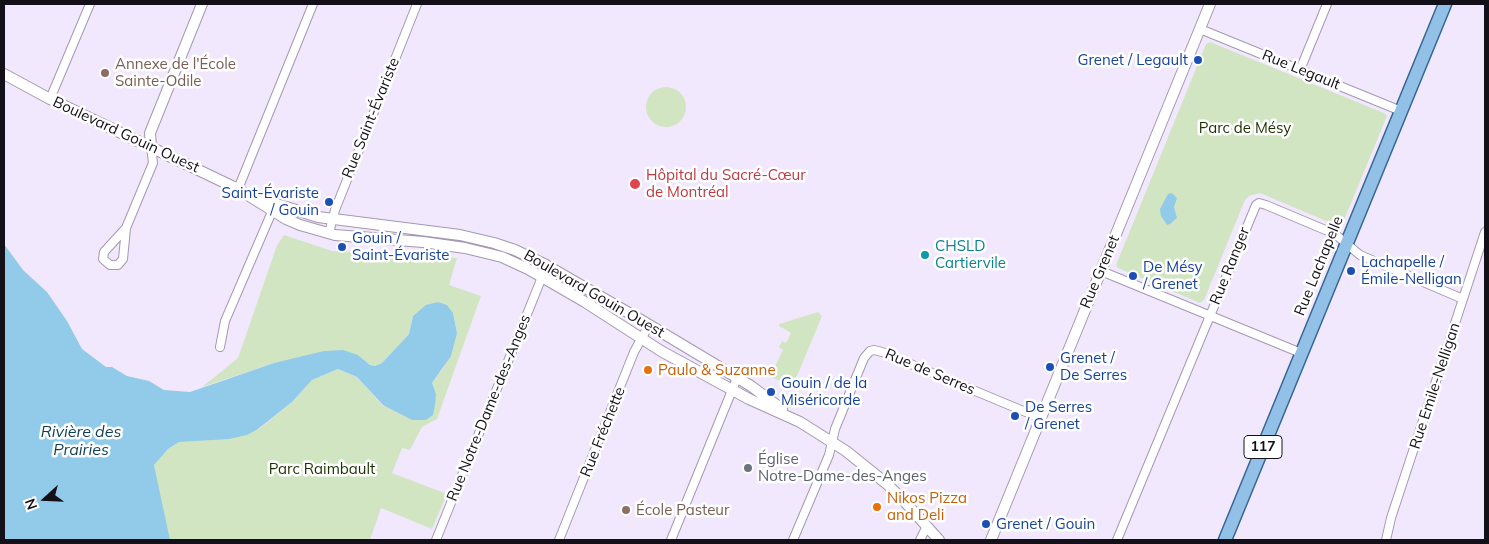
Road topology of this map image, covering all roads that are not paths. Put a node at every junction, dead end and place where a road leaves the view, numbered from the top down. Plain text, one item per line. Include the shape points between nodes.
1 (90, 4) edge
2 (202, 4) edge
3 (313, 4) edge
4 (417, 4) edge
5 (1210, 4) edge
6 (1327, 4) edge
7 (1445, 4) edge
8 (1200, 29) junction
9 (1300, 70) junction
10 (4, 74) edge
11 (50, 100) junction
12 (1401, 111) junction
13 (151, 147) junction
14 (238, 189) junction
15 (274, 207) junction
16 (332, 219) junction
17 (126, 228) junction
18 (1485, 232) edge
19 (329, 234) junction
20 (1346, 244) junction
21 (1101, 271) junction
22 (542, 277) junction
23 (1463, 299) junction
24 (1210, 316) junction
25 (649, 325) junction
26 (641, 338) junction
27 (220, 347) dead end
28 (1301, 353) junction
29 (737, 378) junction
30 (732, 389) junction
31 (1040, 418) junction
32 (800, 422) junction
33 (832, 442) junction
34 (927, 526) junction
35 (436, 540) edge
36 (559, 540) edge
37 (671, 540) edge
38 (794, 540) edge
39 (920, 540) edge
40 (939, 540) edge
41 (991, 540) edge
42 (1117, 540) edge
43 (1225, 540) edge
44 (1386, 540) edge

1 - 11 street
2 - 13 street via 150,133
3 - 14 street
4 - 16 street, Rue Saint-Évariste
5 - 8 street, Rue Grenet
6 - 9 street
7 - 12 main road, Rue Lachapelle / 117
8 - 9 street, Rue Legault
8 - 21 street, Rue Grenet
9 - 12 street, Rue Legault
10 - 11 street, Boulevard Gouin Ouest
11 - 13 street, Boulevard Gouin Ouest
12 - 20 main road, Rue Lachapelle / 117
13 - 14 street, Boulevard Gouin Ouest
13 - 17 street via 153,163
14 - 15 street, Boulevard Gouin Ouest
15 - 16 street, Boulevard Gouin Ouest
15 - 19 street, Boulevard Gouin Ouest via 295,223
15 - 27 street via 225,321
16 - 19 street, Rue Saint-Évariste
16 - 25 street, Boulevard Gouin Ouest via 494,243 534,259
17 - 17 street via 104,252 103,259 110,266 118,265 123,259
18 - 23 street, Rue Emile-Nelligan
19 - 22 street, Boulevard Gouin Ouest via 432,243 483,252 502,257
20 - 23 street, Rue Ranger via 1364,257
20 - 24 street, Rue Ranger via 1335,234 1257,204
20 - 28 main road, Rue Lachapelle / 117
21 - 24 street
21 - 31 street, Rue Grenet
22 - 26 street, Boulevard Gouin Ouest
22 - 35 street, Rue Notre-Dame-des-Anges
23 - 44 street, Rue Emile-Nelligan
24 - 28 street
24 - 42 street, Rue Ranger
25 - 26 street, Rue Fréchette
25 - 29 street, Boulevard Gouin Ouest
26 - 30 street, Boulevard Gouin Ouest
26 - 36 street, Rue Fréchette
28 - 43 main road, Rue Lachapelle / 117
29 - 30 street
29 - 32 street, Boulevard Gouin Ouest
30 - 32 street, Boulevard Gouin Ouest
30 - 37 street
31 - 33 street, Rue de Serres via 872,350 864,358
31 - 41 street, Rue Grenet
32 - 33 street, Boulevard Gouin Ouest
33 - 34 street, Boulevard Gouin Ouest via 879,476
33 - 38 street, Rue de Serres
34 - 39 street
34 - 40 street, Boulevard Gouin Ouest

